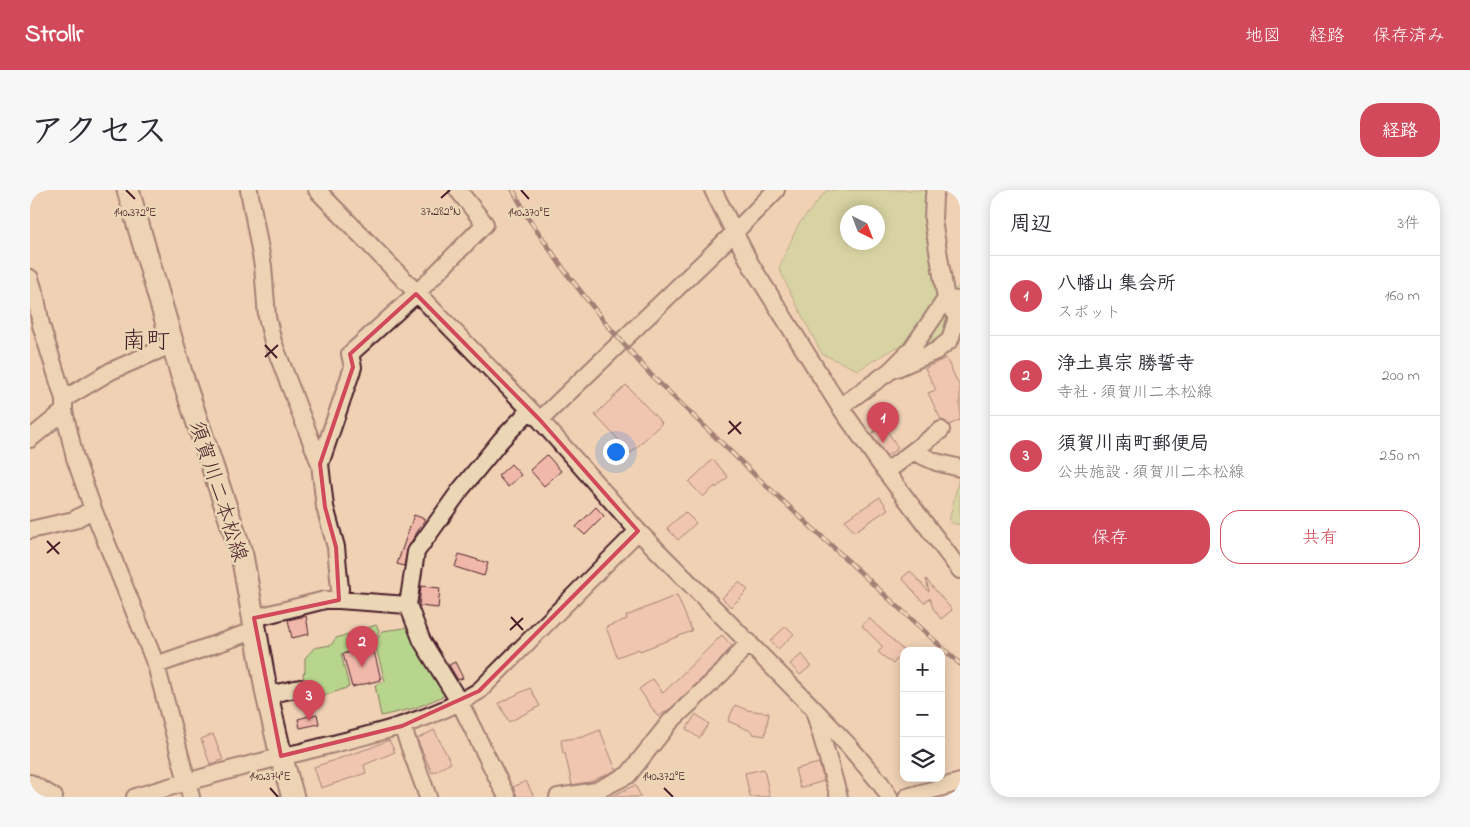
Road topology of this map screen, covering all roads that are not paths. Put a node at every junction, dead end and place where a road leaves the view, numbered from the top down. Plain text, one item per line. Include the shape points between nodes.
1 (128, 190) edge
2 (249, 190) edge
3 (317, 190) edge
4 (458, 190) edge
5 (712, 190) edge
6 (776, 190) edge
7 (936, 190) edge
8 (735, 232) junction
9 (30, 278) edge
10 (416, 294) junction
11 (953, 300) edge
12 (173, 344) junction
13 (890, 371) junction
14 (64, 405) junction
15 (840, 407) junction
16 (535, 415) junction
17 (942, 430) dead end
18 (30, 439) edge
19 (914, 452) junction
20 (320, 464) junction
21 (960, 468) edge
22 (886, 472) junction
23 (93, 509) junction
24 (30, 530) edge
25 (638, 531) junction
26 (960, 570) edge
27 (339, 600) junction
28 (408, 605) junction
29 (255, 624) junction
30 (749, 642) junction
31 (156, 665) junction
32 (300, 688) dead end
33 (268, 695) junction
34 (460, 703) junction
35 (813, 708) junction
36 (402, 726) junction
37 (281, 756) junction
38 (30, 782) edge
39 (960, 782) edge
40 (189, 789) edge
41 (54, 797) edge
42 (135, 797) edge
43 (293, 797) edge
44 (427, 797) edge
45 (507, 797) edge
46 (558, 797) edge
47 (839, 797) edge
48 (888, 797) edge
49 (906, 797) edge

1 - 12 main road, 須賀川二本松線
2 - 20 street via 273,342
3 - 10 street
4 - 10 street via 485,224
5 - 8 street
6 - 8 street
7 - 11 street via 933,220
8 - 15 street via 751,265
8 - 16 street via 626,336
9 - 14 street
10 - 16 street
10 - 20 street via 350,354 353,367
11 - 13 street
11 - 13 street via 957,317 950,340 936,351
12 - 14 street via 110,371
12 - 29 main road, 須賀川二本松線 via 242,556
13 - 15 street
14 - 18 street
14 - 23 street via 75,458
15 - 22 street
16 - 25 street
16 - 28 street via 501,440 416,552
17 - 19 street
19 - 21 street
19 - 22 street
20 - 27 street via 325,507 336,547
22 - 26 street
23 - 24 street via 74,520
23 - 31 street
25 - 30 street
25 - 34 street via 479,691
27 - 28 street
27 - 29 street via 325,600
28 - 34 street via 422,640
29 - 31 street
29 - 33 main road, 須賀川二本松線
30 - 35 street
30 - 46 street via 722,673 670,722 628,775 596,791
31 - 40 street
32 - 33 street
33 - 37 main road, 須賀川二本松線
34 - 36 street
34 - 45 street
35 - 47 street
35 - 48 street via 881,784
36 - 37 street
36 - 44 street
37 - 40 street
37 - 43 main road, 須賀川二本松線
38 - 41 street
39 - 49 street
40 - 42 street

